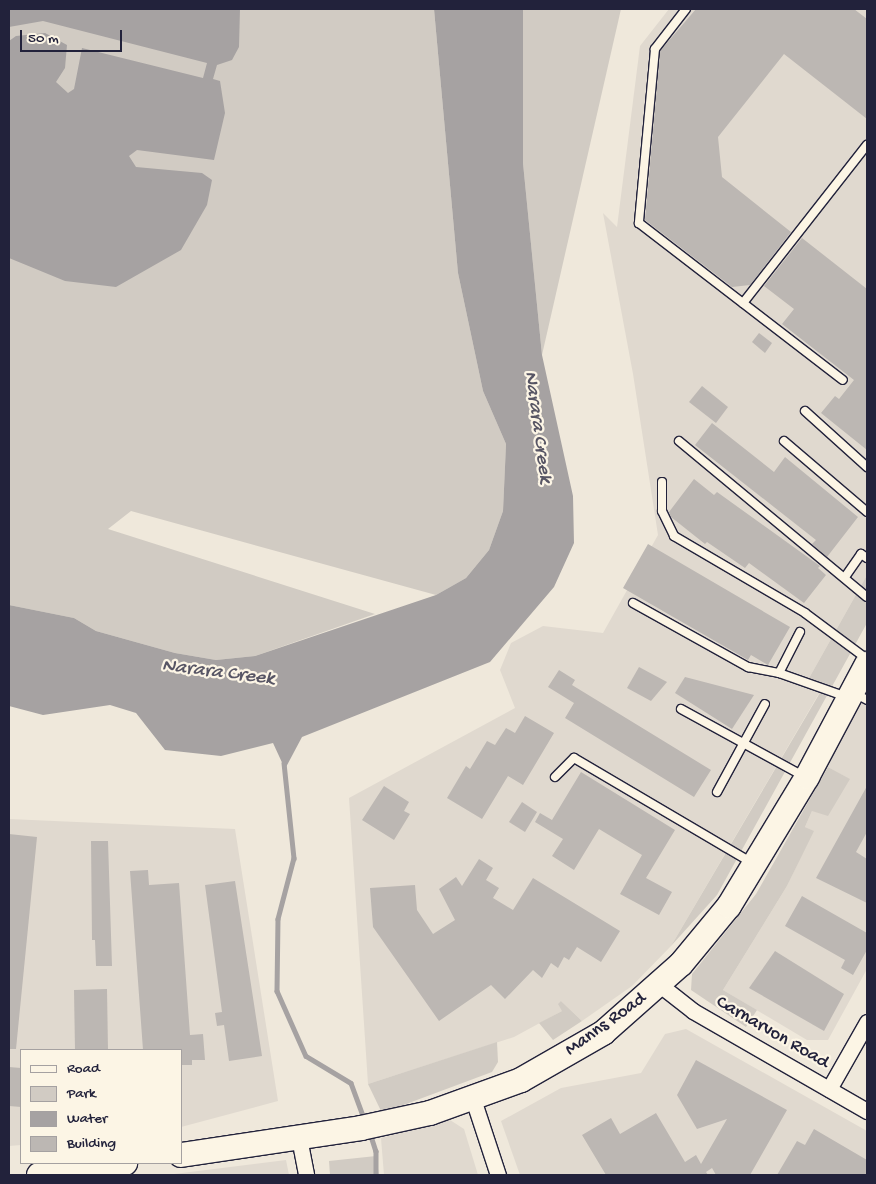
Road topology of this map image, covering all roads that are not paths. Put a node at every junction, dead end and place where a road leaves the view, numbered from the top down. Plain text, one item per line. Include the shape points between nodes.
1 (686, 9) edge
2 (867, 145) edge
3 (743, 303) junction
4 (843, 380) dead end
5 (805, 411) dead end
6 (679, 441) dead end
7 (784, 441) dead end
8 (867, 467) edge
9 (662, 482) dead end
10 (867, 512) edge
11 (867, 558) edge
12 (845, 577) junction
13 (867, 597) edge
14 (633, 602) dead end
15 (800, 632) dead end
16 (867, 659) edge
17 (867, 664) edge
18 (779, 673) junction
19 (856, 697) edge
20 (765, 704) dead end
21 (681, 709) dead end
22 (743, 743) junction
23 (555, 777) dead end
24 (807, 778) junction
25 (717, 792) dead end
26 (756, 866) junction
27 (660, 985) junction
28 (867, 1022) edge
29 (829, 1089) junction
30 (473, 1099) junction
31 (867, 1111) edge
32 (299, 1138) junction
33 (182, 1154) edge
34 (118, 1164) edge
35 (39, 1175) edge
36 (306, 1175) edge
37 (498, 1175) edge

1 - 3 lane via 655,49 639,223
2 - 3 lane
3 - 4 lane
5 - 8 lane
6 - 12 lane
7 - 10 lane
9 - 16 lane via 662,511 674,536 805,613
11 - 12 lane via 861,554
12 - 13 lane
14 - 18 lane via 748,667
15 - 18 lane
17 - 19 main road, Manns Road
18 - 19 lane
19 - 24 main road, Manns Road
20 - 22 lane
21 - 22 lane
22 - 24 lane
22 - 25 lane
23 - 26 lane via 574,758
24 - 26 main road, Manns Road
26 - 27 main road, Manns Road via 713,929
27 - 29 street, Carnarvon Road via 693,1011
27 - 30 main road, Manns Road via 603,1033 555,1062
28 - 29 street
29 - 31 street, Carnarvon Road
30 - 32 main road, Manns Road via 369,1127
30 - 37 street
32 - 33 main road, Manns Road
32 - 36 street
34 - 35 main road

